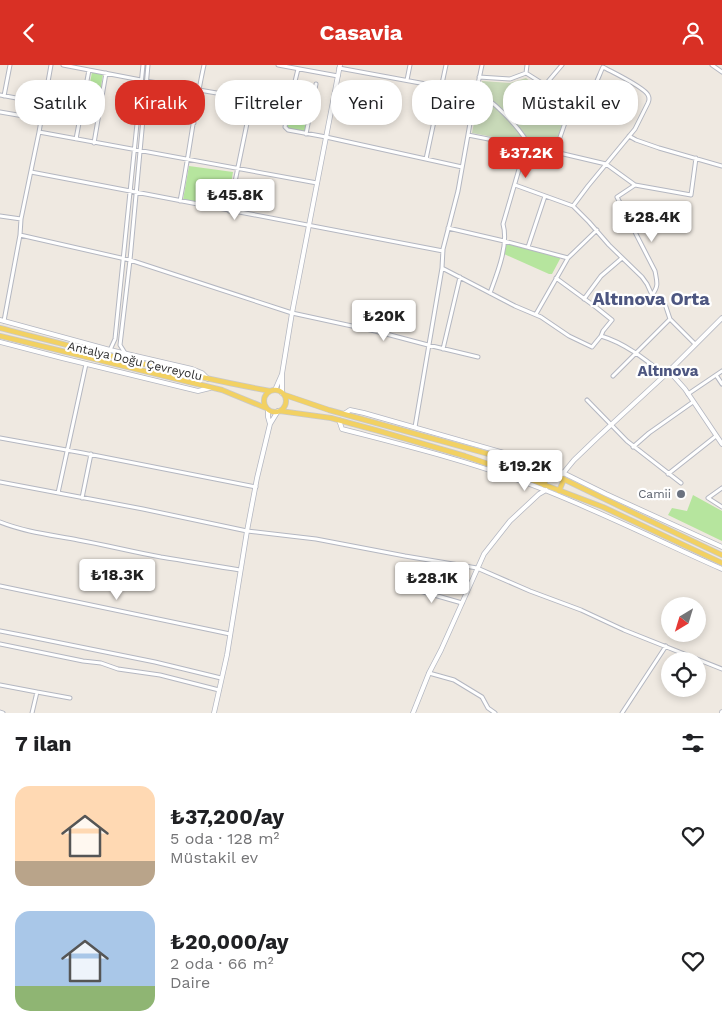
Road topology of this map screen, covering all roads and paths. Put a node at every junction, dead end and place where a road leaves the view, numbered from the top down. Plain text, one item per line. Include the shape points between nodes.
1 (10, 65) edge
2 (51, 65) edge
3 (63, 65) edge
4 (143, 65) edge
5 (148, 65) edge
6 (204, 65) edge
7 (278, 65) edge
8 (410, 65) edge
9 (446, 65) edge
10 (482, 65) edge
11 (527, 65) edge
12 (562, 65) edge
13 (712, 65) edge
14 (294, 66) edge
15 (603, 66) edge
16 (340, 67) edge
17 (298, 69) junction
18 (89, 70) junction
19 (722, 72) edge
20 (106, 73) junction
21 (526, 73) junction
22 (338, 76) junction
23 (480, 77) junction
24 (48, 80) edge
25 (141, 80) joint
26 (146, 80) edge
27 (200, 80) edge
28 (295, 80) edge
29 (407, 80) junction
30 (443, 80) edge
31 (479, 80) edge
32 (412, 81) edge
33 (2, 95) edge
34 (15, 98) edge
35 (493, 103) edge
36 (0, 113) edge
37 (15, 115) edge
38 (40, 125) edge
39 (136, 125) edge
40 (143, 125) edge
41 (194, 125) edge
42 (247, 125) edge
43 (285, 125) edge
44 (308, 125) edge
45 (434, 125) edge
46 (470, 125) edge
47 (39, 133) junction
48 (306, 134) junction
49 (468, 135) junction
50 (629, 136) junction
51 (326, 137) junction
52 (76, 139) junction
53 (94, 143) junction
54 (525, 146) junction
55 (134, 150) junction
56 (140, 151) junction
57 (555, 152) junction
58 (696, 158) junction
59 (426, 159) junction
60 (188, 160) junction
61 (606, 164) junction
62 (722, 166) edge
63 (462, 167) junction
64 (238, 169) junction
65 (31, 172) junction
66 (317, 183) junction
67 (515, 185) junction
68 (635, 185) junction
69 (130, 192) junction
70 (137, 193) junction
71 (545, 196) junction
72 (180, 201) junction
73 (574, 206) junction
74 (229, 211) junction
75 (0, 216) edge
76 (21, 219) junction
77 (308, 226) junction
78 (448, 228) junction
79 (597, 231) junction
80 (20, 235) junction
81 (504, 241) junction
82 (528, 247) junction
83 (443, 251) junction
84 (123, 258) junction
85 (568, 258) junction
86 (622, 258) junction
87 (130, 260) junction
88 (442, 267) junction
89 (460, 277) junction
90 (556, 278) junction
91 (490, 293) junction
92 (652, 295) junction
93 (584, 299) junction
94 (292, 313) junction
95 (536, 314) junction
96 (722, 318) edge
97 (670, 319) junction
98 (2, 320) edge
99 (0, 328) edge
100 (0, 336) edge
101 (601, 336) junction
102 (0, 342) edge
103 (696, 344) junction
104 (428, 345) junction
105 (443, 349) junction
106 (110, 350) junction
107 (126, 354) junction
108 (636, 354) junction
109 (478, 357) dead end
110 (86, 364) junction
111 (669, 371) junction
112 (722, 371) edge
113 (282, 375) junction
114 (665, 375) junction
115 (716, 375) junction
116 (613, 376) dead end
117 (208, 379) junction
118 (722, 384) edge
119 (210, 388) junction
120 (273, 391) junction
121 (283, 394) junction
122 (688, 394) junction
123 (587, 400) dead end
124 (693, 402) junction
125 (267, 409) junction
126 (279, 411) junction
127 (344, 414) junction
128 (270, 424) junction
129 (611, 425) junction
130 (415, 427) junction
131 (716, 436) junction
132 (0, 438) edge
133 (722, 445) edge
134 (633, 447) junction
135 (68, 450) junction
136 (91, 454) junction
137 (548, 472) junction
138 (668, 474) junction
139 (563, 476) junction
140 (0, 481) edge
141 (681, 483) dead end
142 (256, 487) junction
143 (547, 488) junction
144 (722, 488) edge
145 (559, 491) junction
146 (58, 493) junction
147 (82, 498) junction
148 (722, 507) edge
149 (0, 522) edge
150 (247, 531) junction
151 (722, 547) edge
152 (722, 555) edge
153 (722, 563) edge
154 (477, 568) junction
155 (722, 569) edge
156 (240, 571) junction
157 (0, 586) edge
158 (406, 587) dead end
159 (462, 603) junction
160 (0, 631) edge
161 (230, 634) junction
162 (0, 644) edge
163 (666, 647) junction
164 (722, 669) edge
165 (429, 673) junction
166 (221, 678) junction
167 (0, 685) edge
168 (219, 689) junction
169 (37, 692) junction
170 (70, 698) dead end
171 (32, 713) edge
172 (214, 713) edge
173 (413, 713) edge
174 (495, 713) edge
175 (622, 713) edge

1 - 33 street
2 - 24 street
3 - 18 street
4 - 25 street
5 - 26 street
6 - 27 street
7 - 14 street
8 - 29 street
9 - 30 street
10 - 23 street
11 - 21 street
12 - 21 street via 545,85
13 - 19 street
14 - 17 street
15 - 50 street via 648,95 648,103
15 - 57 street via 589,95 572,105
16 - 22 street
16 - 29 street
17 - 22 street
17 - 28 street
18 - 20 street
18 - 52 street
20 - 25 street
20 - 53 street
21 - 23 street via 510,79
22 - 51 street
23 - 31 street
29 - 32 street
33 - 34 street
35 - 54 street via 523,134 527,142
36 - 37 street
38 - 47 street
39 - 55 street
40 - 56 street
41 - 60 street
42 - 64 street
43 - 48 street via 286,129
44 - 48 street
45 - 59 street
46 - 49 street
47 - 52 street
47 - 65 street
48 - 51 street
49 - 54 street
49 - 63 street
50 - 58 street
50 - 61 street
51 - 59 street
51 - 66 street
52 - 53 street
53 - 55 street
54 - 57 street
54 - 67 street
55 - 56 street
55 - 69 street
56 - 60 street
56 - 70 street
57 - 61 street
58 - 62 street
58 - 68 street via 691,195
59 - 63 street
60 - 64 street
60 - 72 street
61 - 68 street
61 - 73 street
63 - 78 street
64 - 66 street
64 - 74 street
65 - 69 street
65 - 76 street
66 - 77 street
67 - 71 street
67 - 81 street via 504,224
68 - 92 street via 617,197 655,271 657,289
69 - 70 street
69 - 84 street
70 - 72 street
70 - 87 street
71 - 73 street
71 - 82 street
72 - 74 street
73 - 79 street
74 - 77 street
75 - 76 street
76 - 80 street
77 - 83 street
77 - 94 street
78 - 81 street
78 - 83 street
79 - 85 street
79 - 86 street
80 - 84 street
80 - 98 street
81 - 82 street
81 - 91 street
82 - 85 street
83 - 88 street
84 - 87 street
84 - 106 street via 115,339
85 - 90 street
86 - 92 street via 642,277
86 - 93 street via 601,276
87 - 94 street
87 - 107 street via 120,345
88 - 89 street
88 - 104 street
89 - 91 street
89 - 105 street
90 - 93 street
90 - 95 street
91 - 95 street
92 - 97 street via 665,304
93 - 101 street via 612,320
94 - 104 street
94 - 113 street
95 - 101 street via 569,337 592,347
96 - 103 street
97 - 103 street
97 - 108 street
98 - 106 street
99 - 117 main road, Antalya Doğu Çevreyolu
100 - 119 main road, Antalya Doğu Çevreyolu
101 - 108 street
102 - 110 street
103 - 111 street
104 - 105 street
104 - 130 street
105 - 109 street
106 - 107 street
107 - 117 street via 192,369
108 - 114 street
108 - 116 street
110 - 119 street via 198,391
110 - 135 street
111 - 114 street
111 - 122 street
112 - 115 street
113 - 120 street
113 - 121 street
114 - 129 street
115 - 118 street
115 - 122 street
117 - 120 main road, Antalya Doğu Çevreyolu
119 - 125 main road, Antalya Doğu Çevreyolu
120 - 121 main road
120 - 125 main road via 265,396
121 - 126 main road via 286,402
121 - 127 main road
122 - 124 street
123 - 129 street
124 - 131 street
124 - 134 street
125 - 126 main road
125 - 128 street
126 - 128 street
126 - 143 main road via 339,420 379,431 465,456
127 - 130 street via 350,410
127 - 137 main road
128 - 142 street
129 - 134 street
129 - 139 street via 574,460
130 - 139 street via 547,465
131 - 133 street
131 - 138 street
132 - 135 street
134 - 138 street
135 - 136 street
135 - 146 street
136 - 142 street
136 - 147 street
137 - 139 main road
137 - 143 main road
138 - 141 street
139 - 145 main road
139 - 151 street
139 - 152 main road
140 - 146 street
142 - 150 street
143 - 145 main road
143 - 154 street via 510,521
143 - 155 street
144 - 148 street via 708,498
145 - 153 main road via 603,507
146 - 147 street
147 - 150 street
149 - 156 street via 54,537
150 - 154 street via 316,539
150 - 156 street
154 - 159 street
154 - 163 street
156 - 161 street
157 - 161 street
158 - 159 street
159 - 165 street
160 - 166 street
161 - 166 street
162 - 168 street
163 - 164 street
163 - 175 street
165 - 173 street
165 - 174 street via 454,681 482,697
166 - 168 street
167 - 169 street
168 - 172 street
169 - 170 street
169 - 171 street

